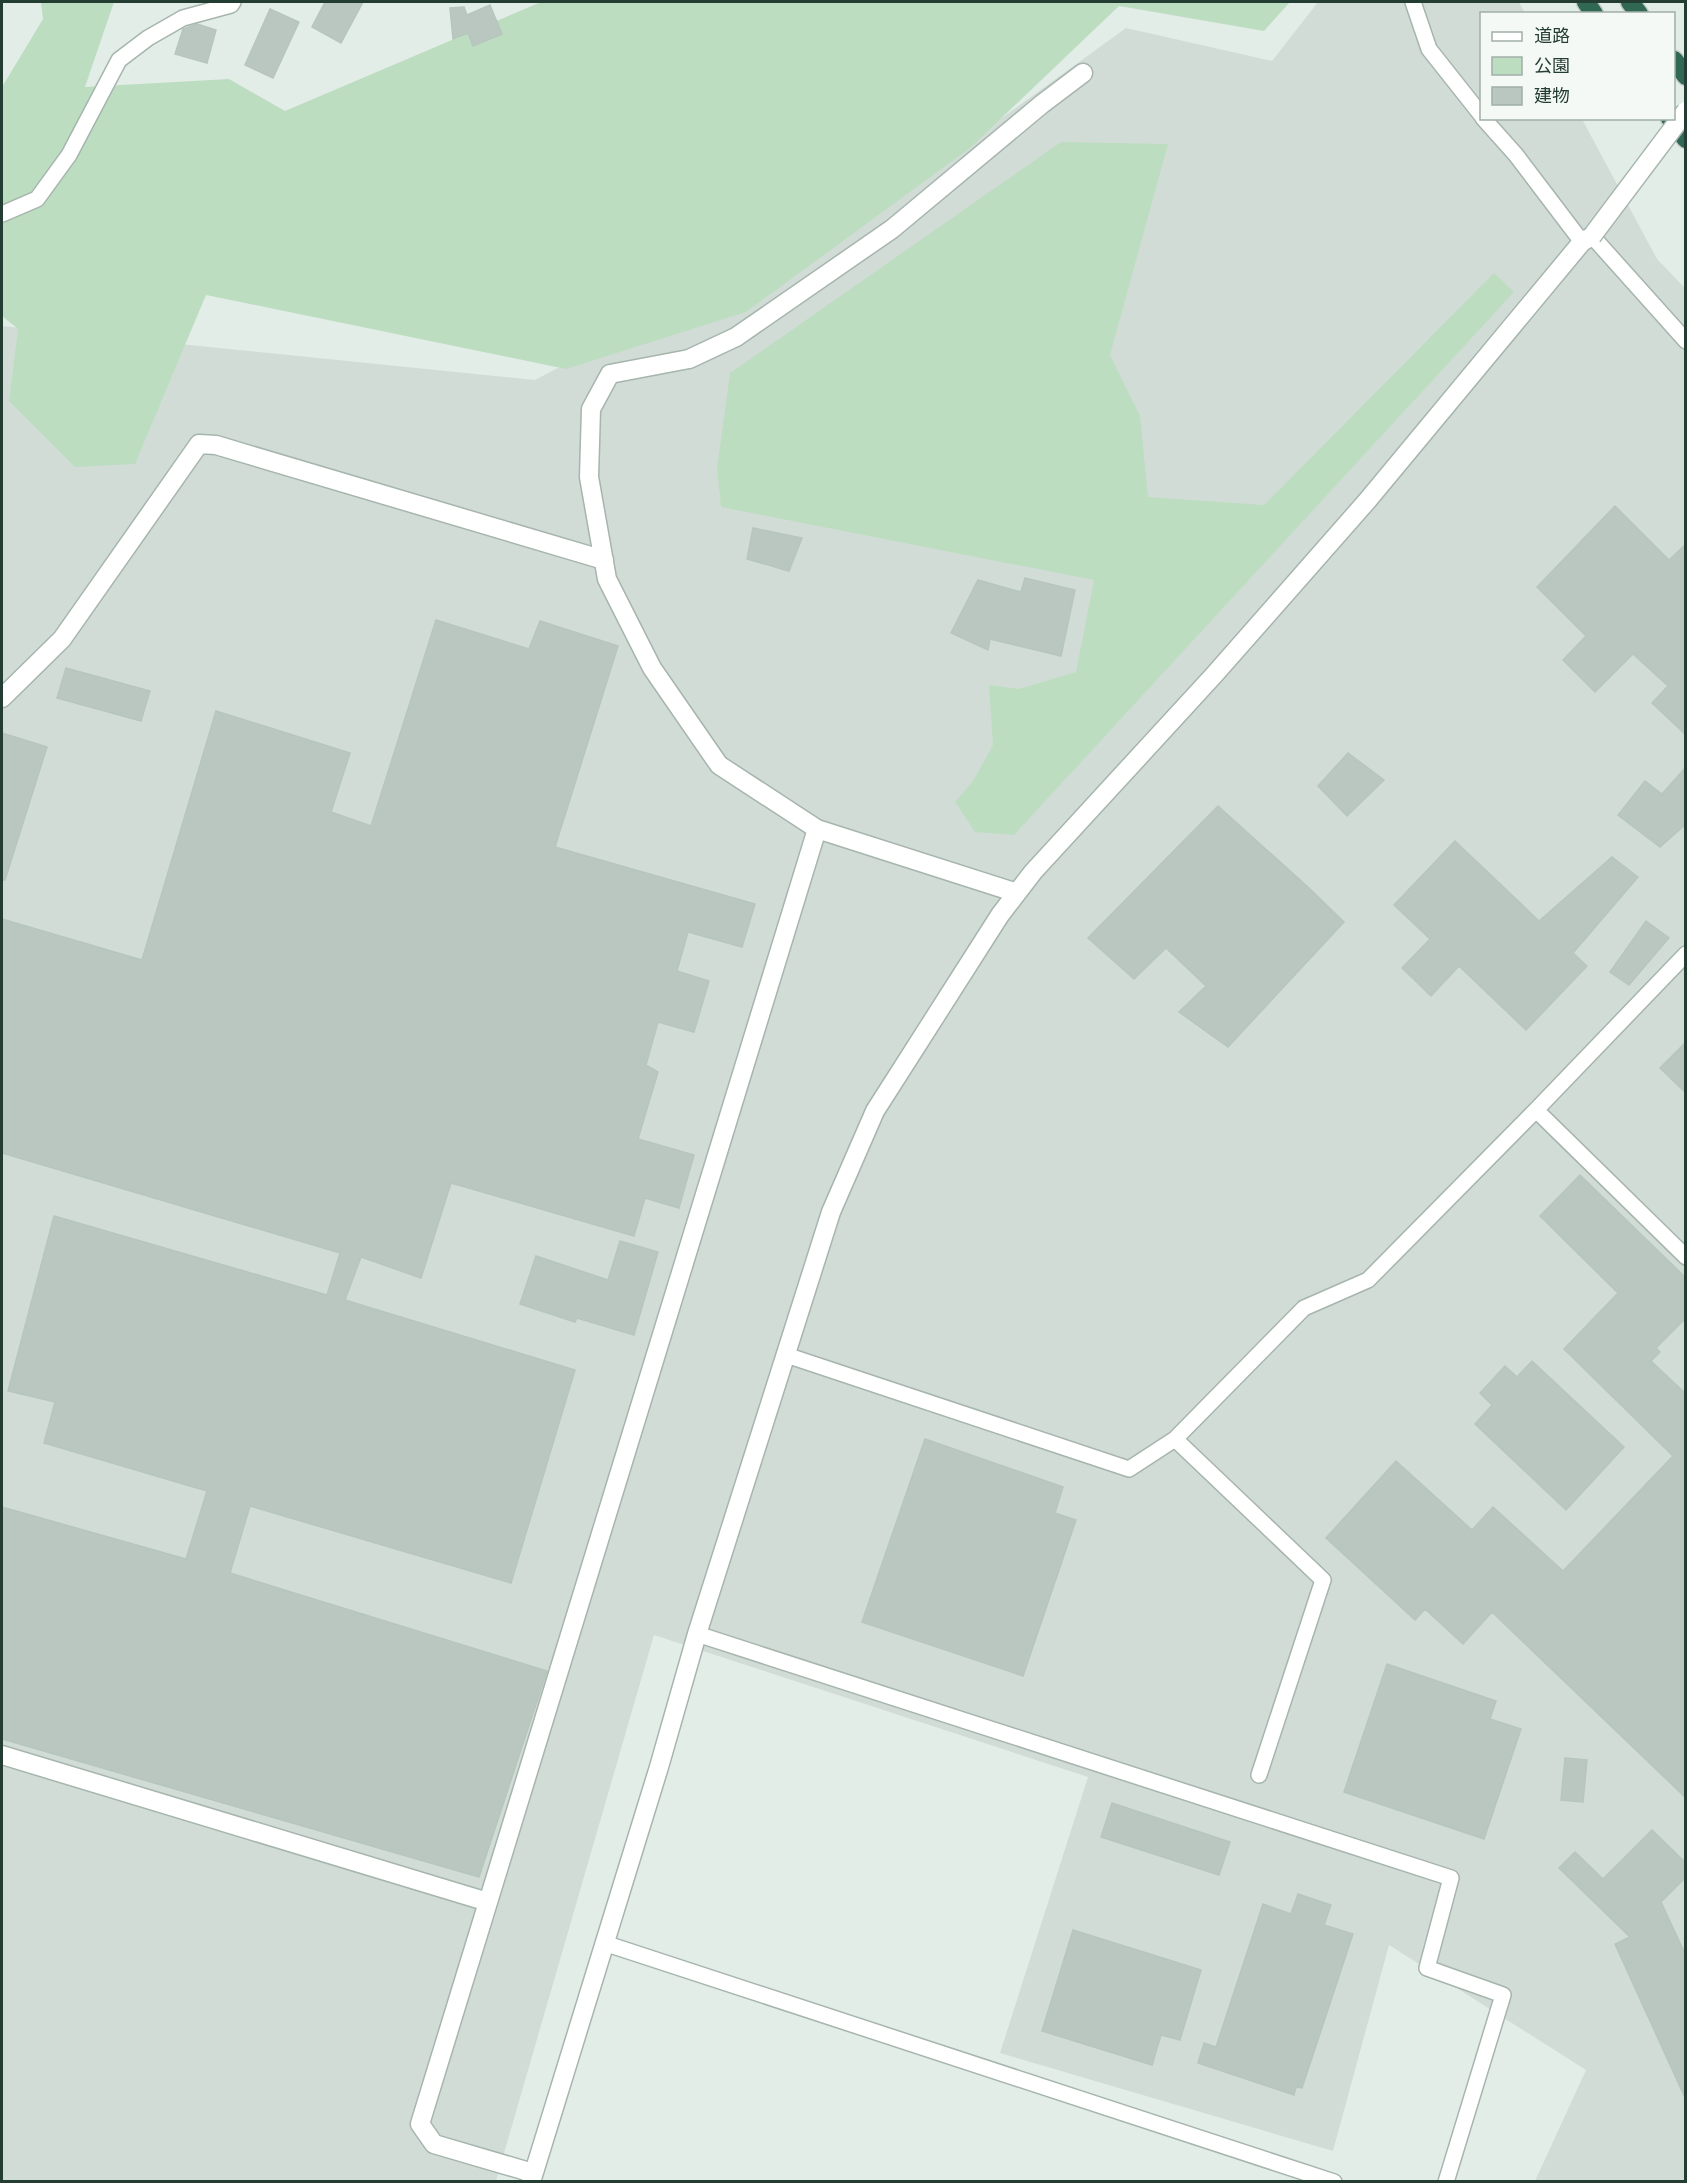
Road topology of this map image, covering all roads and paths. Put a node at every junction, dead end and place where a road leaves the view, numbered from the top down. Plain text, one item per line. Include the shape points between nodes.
1 (233, 2) edge
2 (1413, 2) edge
3 (1675, 61) edge
4 (1083, 72) dead end
5 (1686, 76) edge
6 (1686, 111) edge
7 (1480, 114) edge
8 (1485, 120) edge
9 (1672, 120) edge
10 (1686, 139) edge
11 (2, 214) edge
12 (1587, 239) junction
13 (1686, 342) edge
14 (604, 560) junction
15 (2, 698) edge
16 (817, 829) junction
17 (1017, 894) junction
18 (1686, 954) edge
19 (1536, 1110) junction
20 (1686, 1257) edge
21 (786, 1355) junction
22 (1175, 1438) junction
23 (697, 1634) junction
24 (2, 1755) edge
25 (1259, 1775) dead end
26 (488, 1902) junction
27 (604, 1943) junction
28 (532, 2177) edge
29 (1334, 2181) edge
30 (1446, 2181) edge

1 - 11 street via 183,18 119,60 69,155 37,199
2 - 7 street via 1429,49
3 - 5 highway
4 - 14 street via 892,229 736,337 689,359 610,374 591,409 589,477
6 - 12 street, bridge
8 - 12 street
9 - 10 highway
12 - 13 street
12 - 17 street via 1367,501
14 - 15 street via 216,445 199,444 62,639
14 - 16 street via 607,579 652,668 718,765
16 - 17 street
16 - 26 street
17 - 21 street via 875,1111 831,1212
18 - 19 street
19 - 20 street
19 - 22 street via 1368,1280 1304,1308
21 - 22 street via 1129,1469
21 - 23 street
22 - 25 street via 1323,1580
23 - 27 street
23 - 30 street via 1451,1878 1427,1968 1503,1995
24 - 26 street
26 - 28 street via 420,2124 434,2144
27 - 28 street
27 - 29 street

